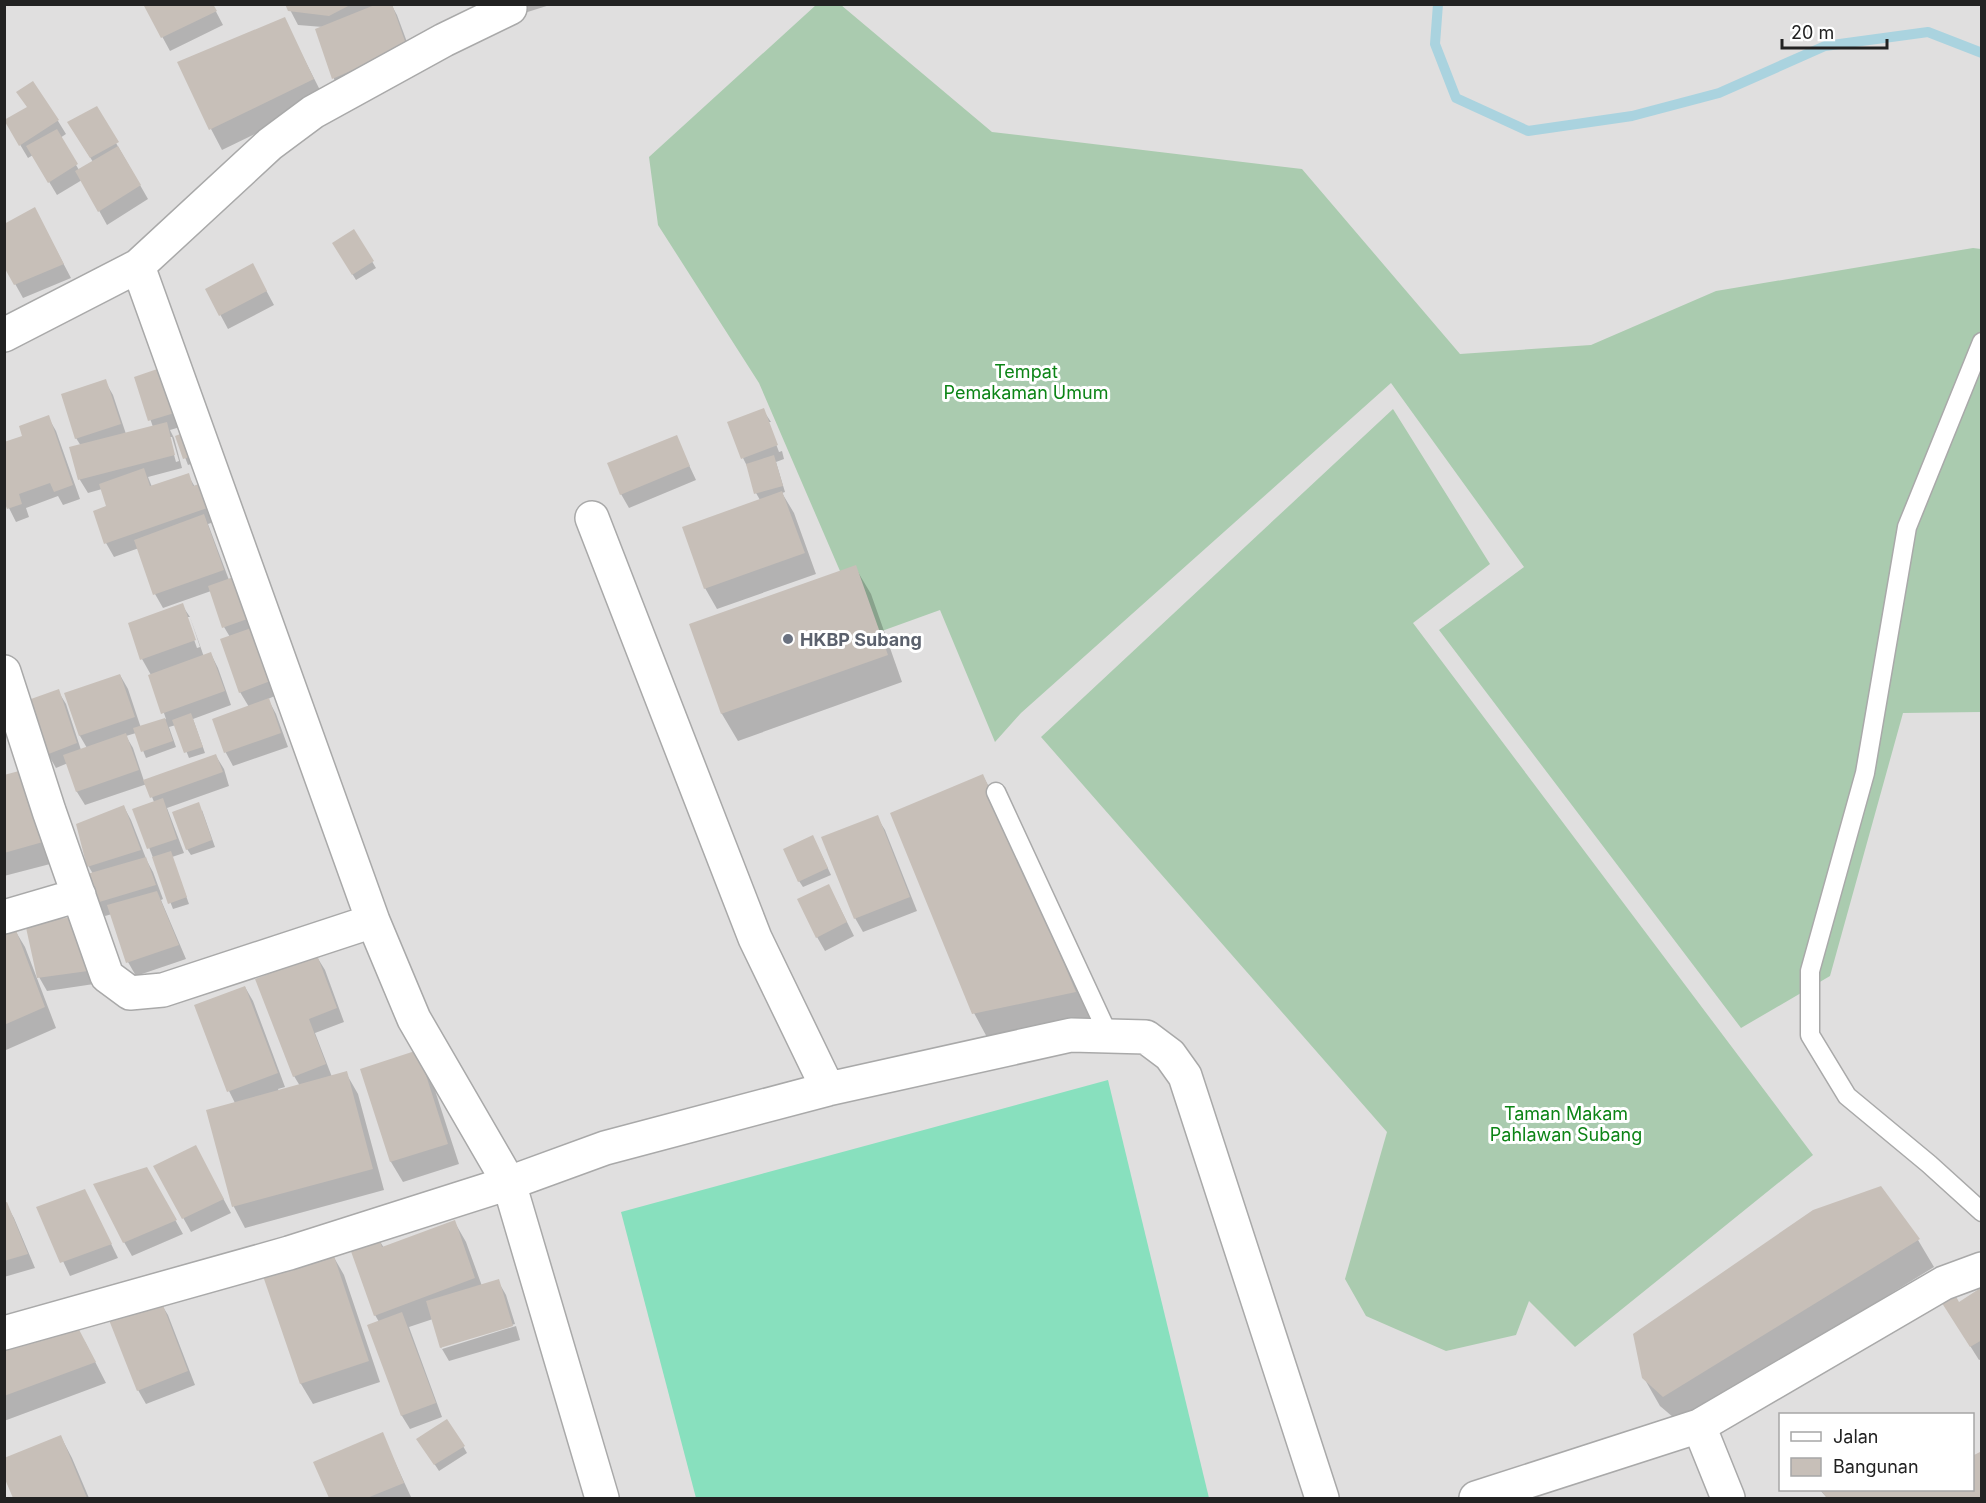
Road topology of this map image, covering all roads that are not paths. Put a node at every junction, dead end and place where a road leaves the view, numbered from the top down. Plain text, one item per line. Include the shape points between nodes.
1 (510, 8) dead end
2 (138, 266) junction
3 (4, 335) edge
4 (1982, 342) edge
5 (592, 518) dead end
6 (4, 672) edge
7 (996, 792) dead end
8 (79, 895) junction
9 (4, 917) edge
10 (373, 921) junction
11 (1109, 1036) junction
12 (828, 1089) junction
13 (509, 1183) junction
14 (1982, 1212) edge
15 (1982, 1269) edge
16 (4, 1333) edge
17 (1699, 1426) junction
18 (602, 1498) edge
19 (1322, 1498) edge
20 (1476, 1498) edge
21 (1728, 1498) edge

1 - 2 street via 313,112 270,144
2 - 3 street
2 - 10 street
4 - 14 lane via 1907,527 1865,772 1810,971 1810,1035 1847,1096
5 - 12 street via 755,938
6 - 8 street
7 - 11 lane
8 - 9 street
8 - 10 street via 107,976 130,993 163,990
10 - 13 street via 414,1018
11 - 12 street via 1071,1035
11 - 19 street via 1146,1037 1170,1055 1185,1076
12 - 13 street via 605,1148
13 - 16 street via 289,1253
13 - 18 street
15 - 17 street via 1944,1283
17 - 20 street
17 - 21 street

